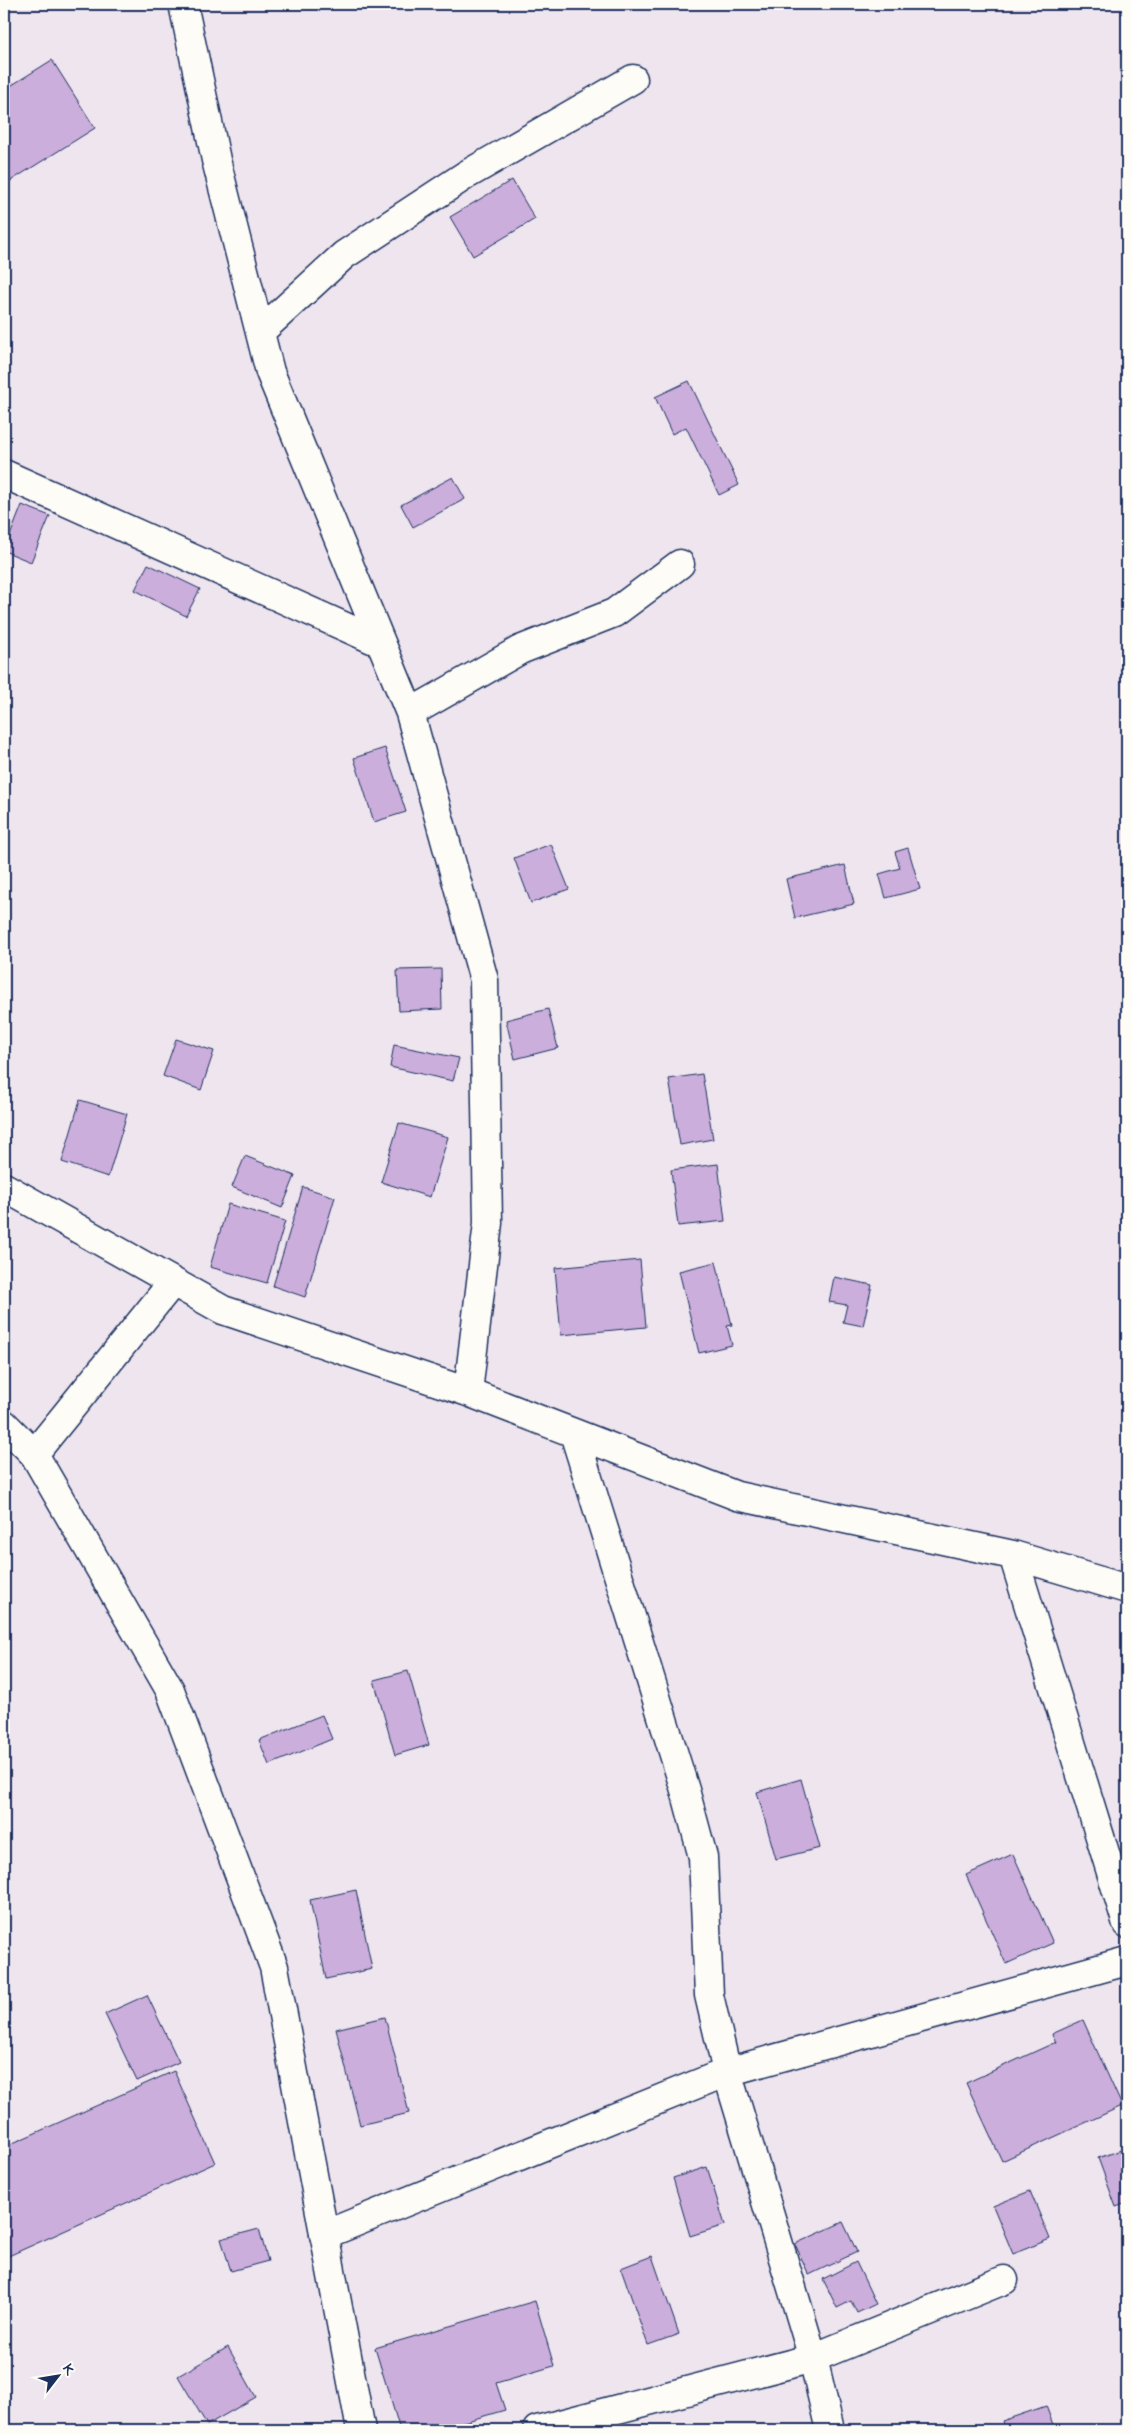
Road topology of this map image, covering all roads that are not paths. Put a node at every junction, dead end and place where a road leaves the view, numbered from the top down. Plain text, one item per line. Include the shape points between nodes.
1 (183, 4) edge
2 (633, 79) dead end
3 (260, 332) junction
4 (4, 474) edge
5 (680, 564) dead end
6 (381, 643) junction
7 (410, 713) junction
8 (4, 1187) edge
9 (173, 1282) junction
10 (468, 1392) junction
11 (4, 1424) edge
12 (574, 1433) junction
13 (34, 1454) junction
14 (1013, 1555) junction
15 (1127, 1589) edge
16 (1127, 1924) edge
17 (1127, 1962) edge
18 (727, 2072) junction
19 (324, 2236) junction
20 (1004, 2280) dead end
21 (813, 2358) junction
22 (361, 2430) edge
23 (537, 2430) edge
24 (830, 2430) edge

1 - 3 street via 216,160
2 - 3 street via 466,175 344,255
3 - 6 street via 270,372
4 - 6 street
5 - 7 street via 614,613 520,650
6 - 7 street
7 - 10 street via 484,980 488,1223
8 - 9 street
9 - 10 street via 223,1310
9 - 13 street
10 - 12 street
11 - 13 street
12 - 14 street via 737,1496
12 - 18 street via 703,1857 709,1996
13 - 19 street via 170,1690 274,1967
14 - 15 street
14 - 16 street
17 - 18 street
18 - 19 street
18 - 21 street
19 - 22 street
20 - 21 street
21 - 23 street
21 - 24 street

